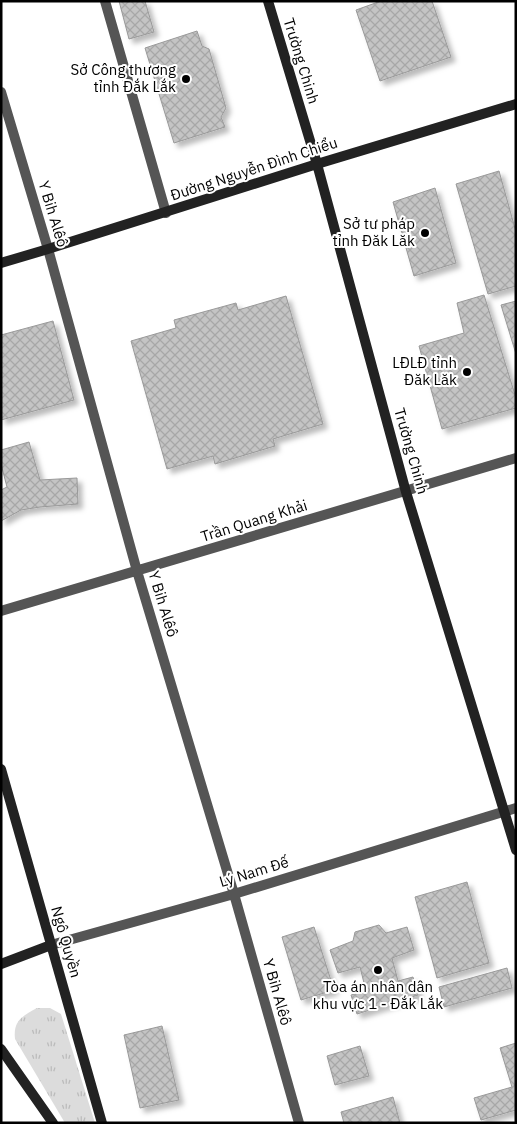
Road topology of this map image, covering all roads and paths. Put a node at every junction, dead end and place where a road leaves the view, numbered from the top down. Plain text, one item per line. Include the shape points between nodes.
1 (105, 1) edge
2 (268, 1) edge
3 (1, 92) edge
4 (516, 104) edge
5 (317, 164) junction
6 (166, 212) junction
7 (48, 250) junction
8 (1, 263) edge
9 (516, 458) edge
10 (406, 492) junction
11 (137, 571) junction
12 (1, 611) edge
13 (1, 769) edge
14 (516, 808) edge
15 (504, 811) junction
16 (516, 850) edge
17 (234, 894) junction
18 (51, 945) junction
19 (1, 964) edge
20 (1, 1049) edge
21 (53, 1123) edge
22 (102, 1123) edge
23 (299, 1123) edge

1 - 6 street
2 - 5 street, Trường Chinh
3 - 7 street, Y Bih Alêô
4 - 5 street, Đường Nguyễn Đình Chiểu
5 - 6 street, Đường Nguyễn Đình Chiểu
5 - 10 street, Trường Chinh
6 - 7 street, Đường Nguyễn Đình Chiểu
7 - 8 street, Đường Nguyễn Đình Chiểu
7 - 11 street, Y Bih Alêô
9 - 10 street, Trần Quang Khải
10 - 11 street, Trần Quang Khải
10 - 15 street, Trường Chinh
11 - 12 street, Trần Quang Khải
11 - 17 street, Y Bih Alêô
13 - 18 street, Ngô Quyền
14 - 15 street, Lý Nam Đế
15 - 16 street, Trường Chinh
15 - 17 street, Lý Nam Đế
17 - 18 street, Lý Nam Đế
17 - 23 street, Y Bih Alêô
18 - 19 street, Lý Nam Đế
18 - 22 street, Ngô Quyền
20 - 21 street

